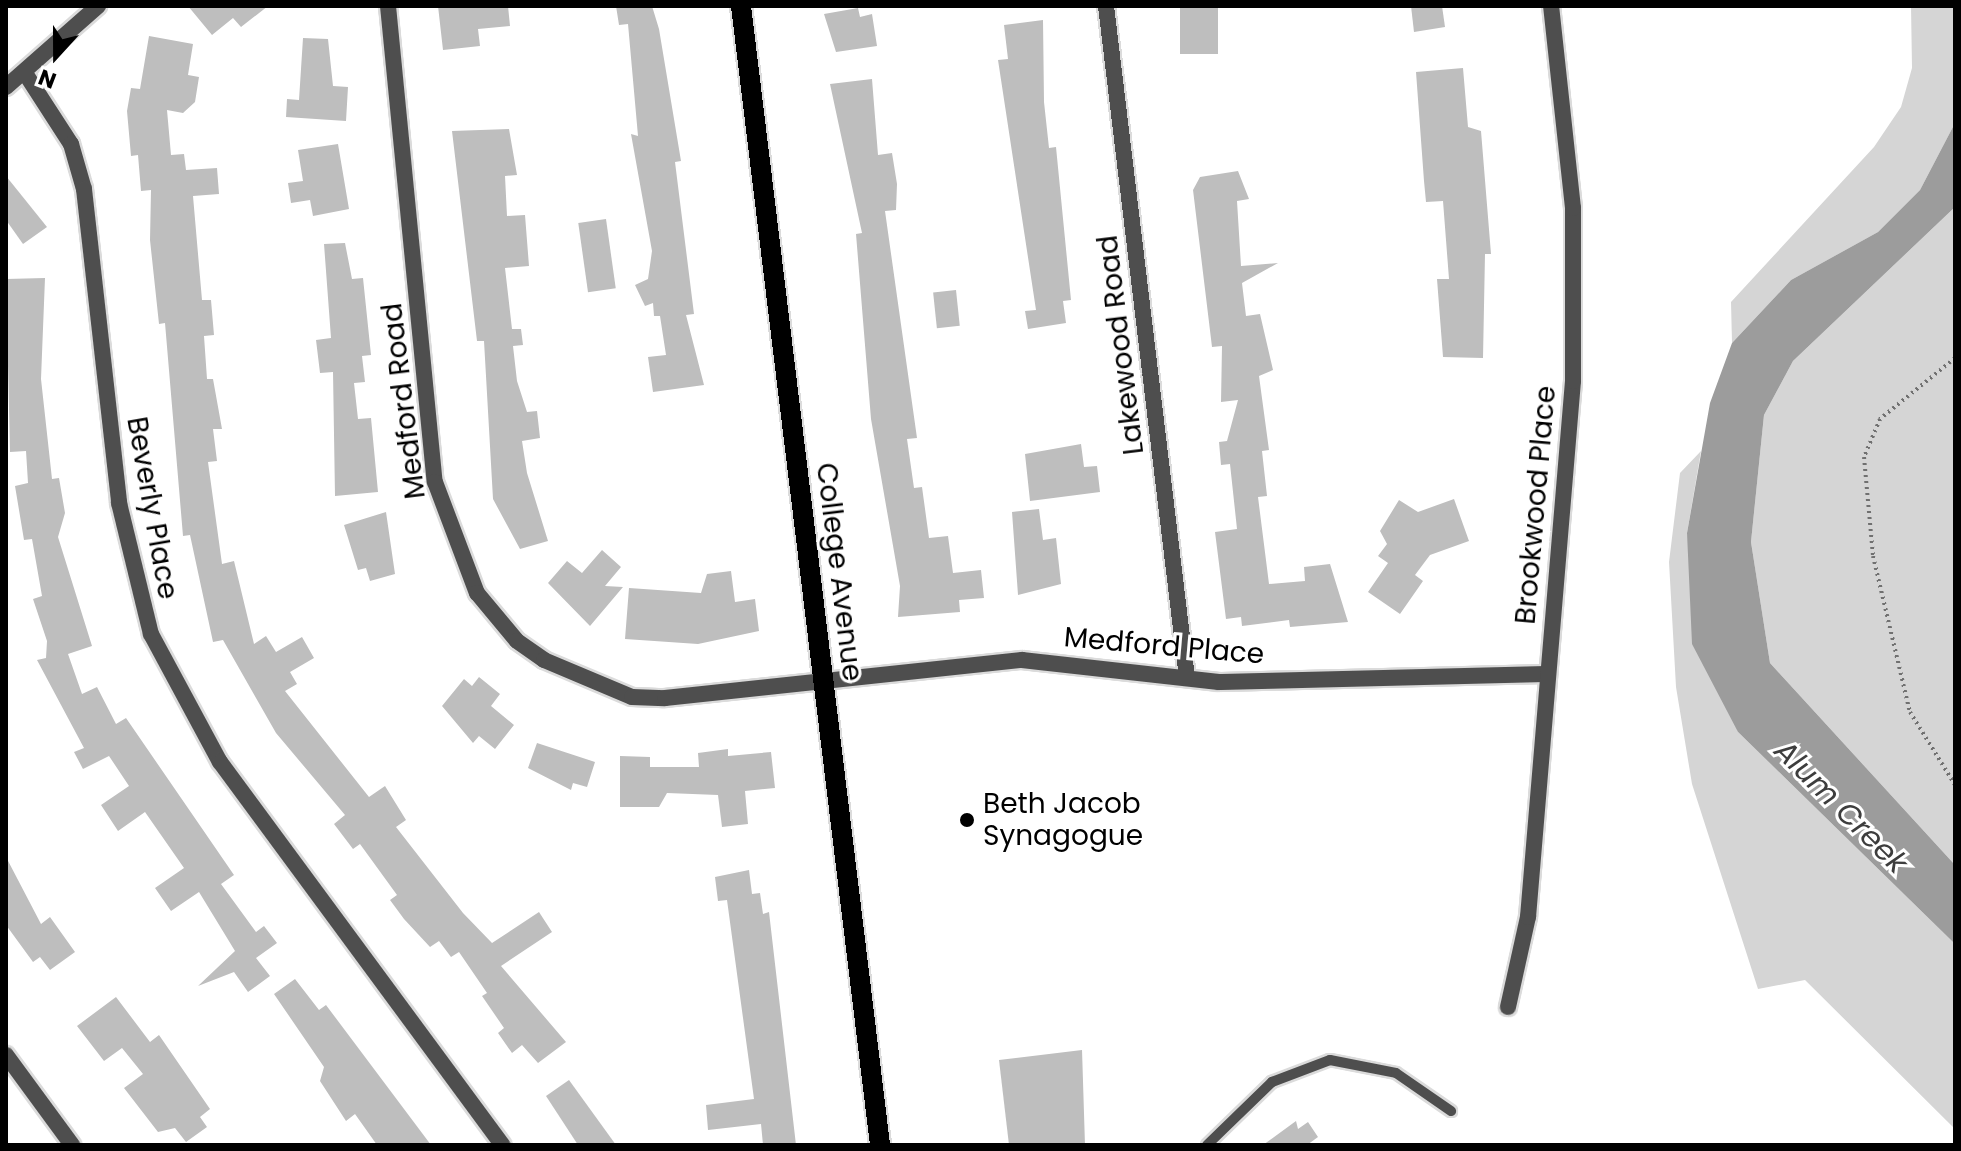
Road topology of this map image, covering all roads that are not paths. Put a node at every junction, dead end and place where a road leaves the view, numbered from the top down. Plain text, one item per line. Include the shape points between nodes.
1 (98, 6) edge
2 (388, 6) edge
3 (741, 6) edge
4 (1106, 6) edge
5 (1551, 6) edge
6 (25, 73) junction
7 (6, 87) edge
8 (1548, 674) junction
9 (1187, 678) junction
10 (824, 679) junction
11 (1508, 1007) dead end
12 (6, 1055) edge
13 (1451, 1111) dead end
14 (72, 1145) edge
15 (502, 1145) edge
16 (880, 1145) edge
17 (1207, 1145) edge

1 - 6 street
2 - 10 street, Medford Road via 435,482 477,593 517,641 571,674 632,697
3 - 10 main road, College Avenue
4 - 9 street, Lakewood Road
5 - 8 street, Brookwood Place via 1573,208 1573,381
6 - 7 street
6 - 15 street, Beverly Place via 71,144 84,189 119,503 151,634 220,762
8 - 9 street, Medford Place via 1356,683
8 - 11 street, Brookwood Place via 1528,917
9 - 10 street, Medford Place via 1022,660
10 - 16 main road, College Avenue
12 - 14 street
13 - 17 lane via 1396,1073 1330,1060 1272,1082

